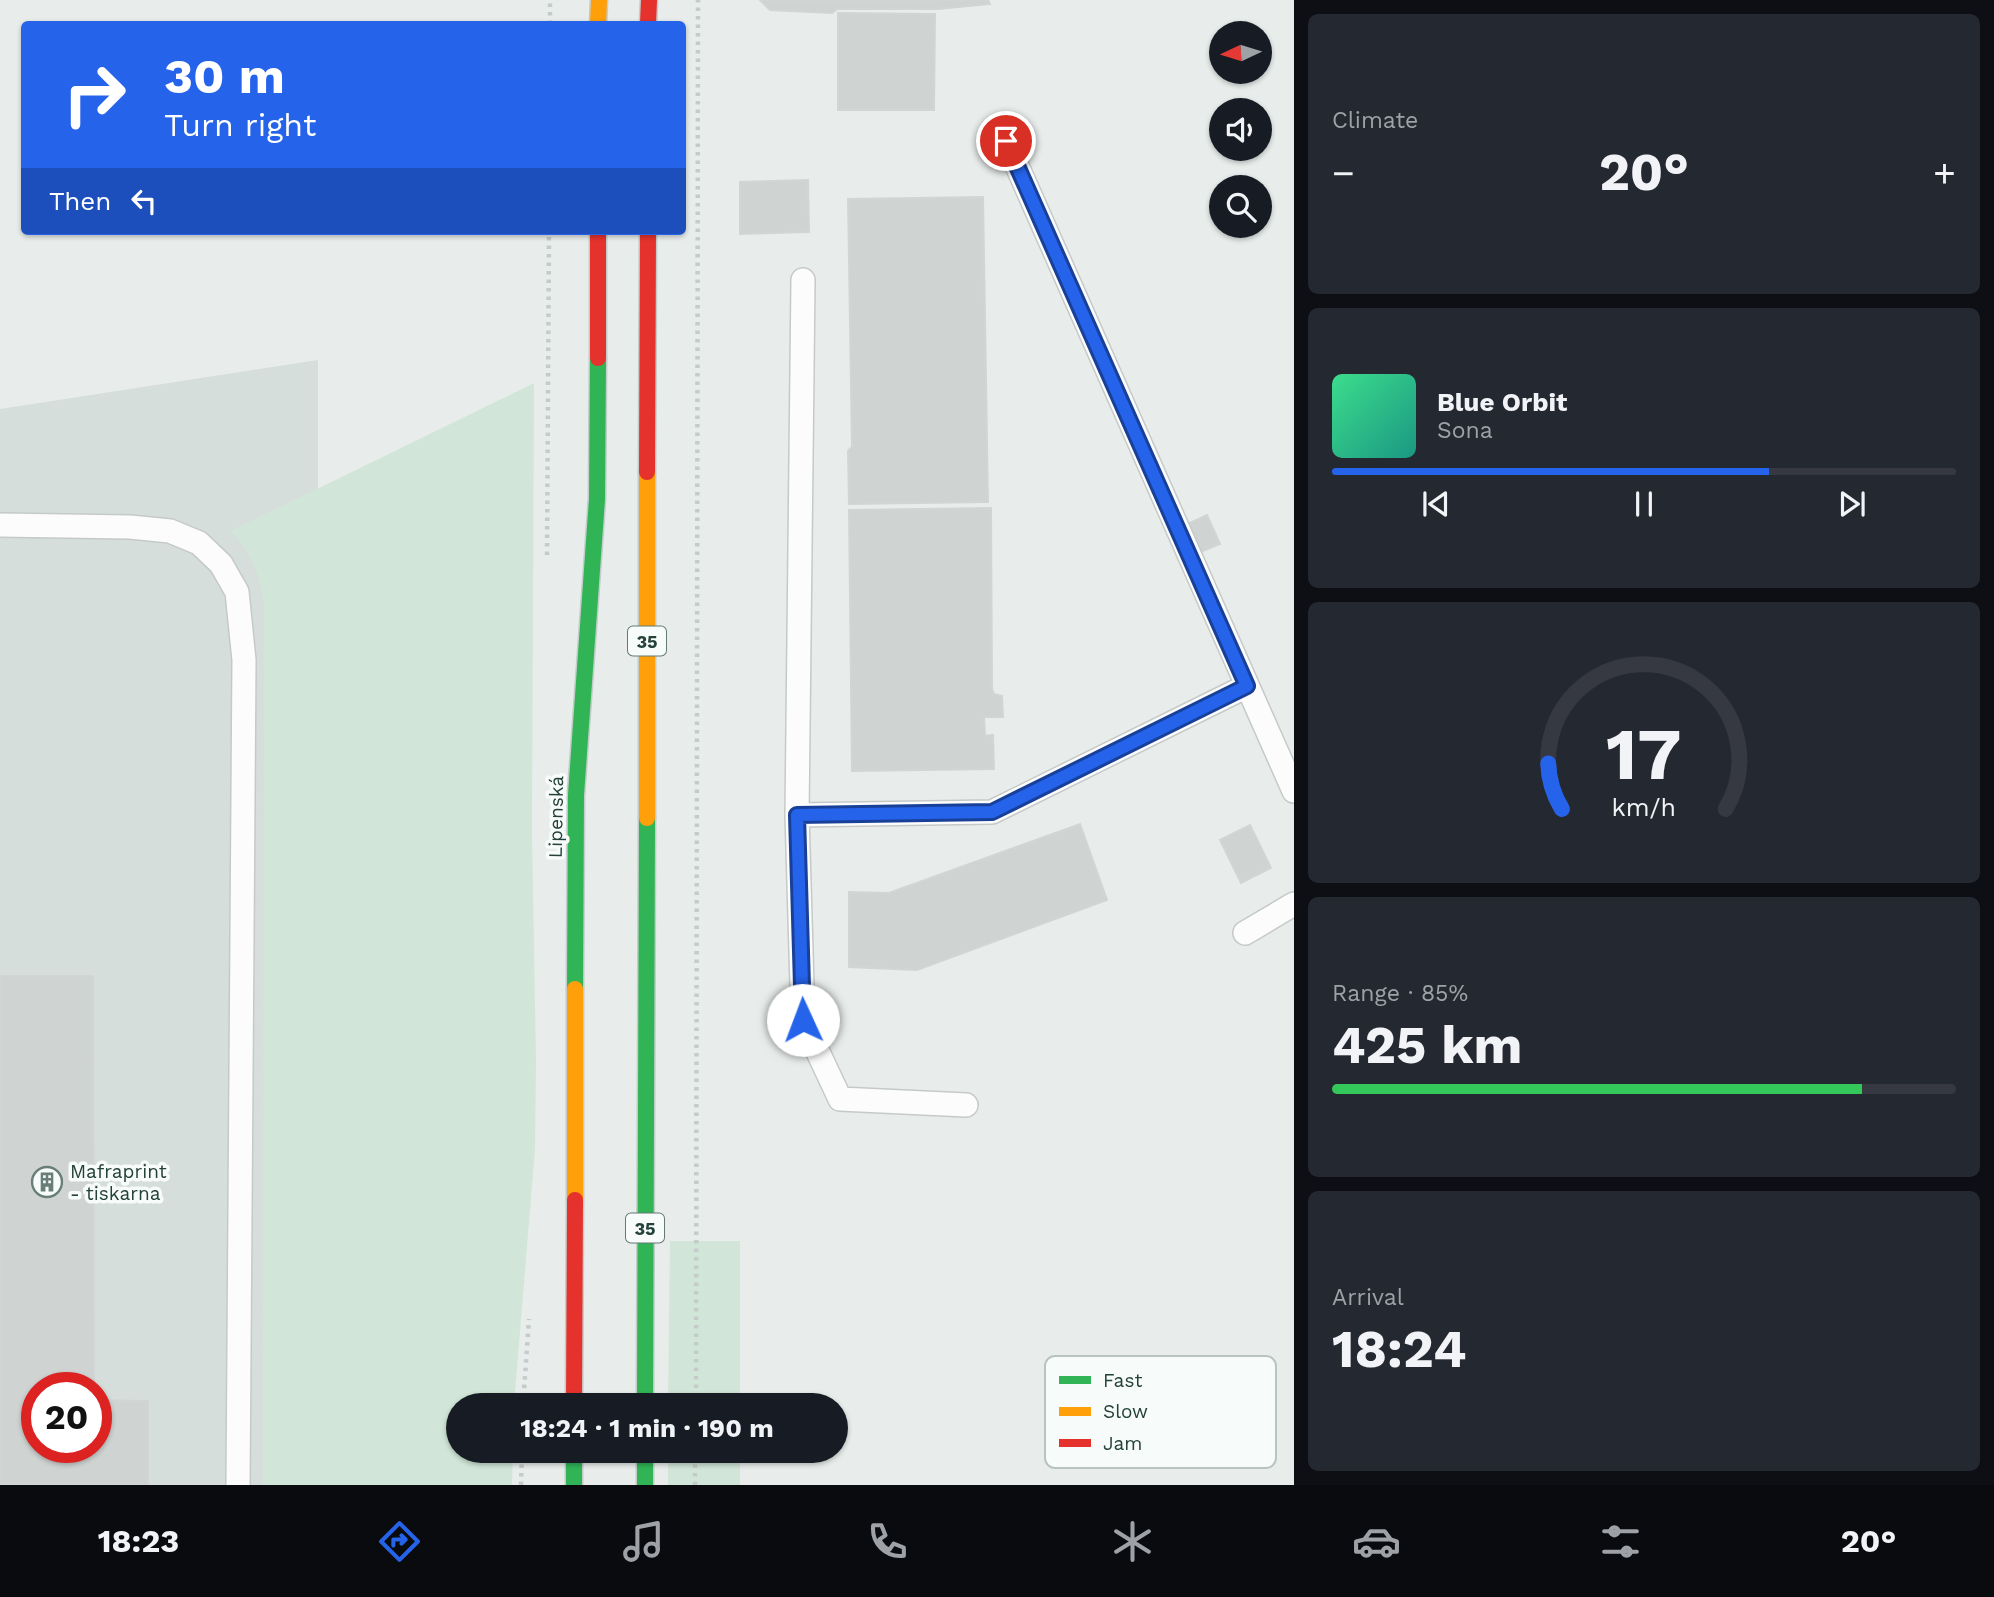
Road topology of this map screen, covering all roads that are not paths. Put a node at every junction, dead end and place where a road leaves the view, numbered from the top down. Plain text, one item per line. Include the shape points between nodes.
1 (598, 0) edge
2 (649, 0) edge
3 (598, 21) edge
4 (649, 21) edge
5 (1006, 141) dead end
6 (598, 235) edge
7 (648, 235) edge
8 (803, 281) dead end
9 (0, 525) edge
10 (1247, 686) junction
11 (1294, 792) edge
12 (797, 815) junction
13 (1294, 904) edge
14 (1245, 933) dead end
15 (965, 1105) dead end
16 (574, 1393) edge
17 (645, 1393) edge
18 (574, 1463) edge
19 (645, 1463) edge
20 (238, 1485) edge
21 (574, 1485) edge
22 (645, 1485) edge

1 - 3 main road
2 - 4 main road
5 - 10 lane
6 - 16 main road, Lipenská via 597,499 576,795
7 - 17 main road, 35
8 - 12 lane
9 - 20 lane via 170,531 199,543 221,564 237,592 244,660
10 - 11 lane
10 - 12 lane via 992,812
12 - 15 lane via 803,1020 840,1099
13 - 14 lane
18 - 21 main road
19 - 22 main road

